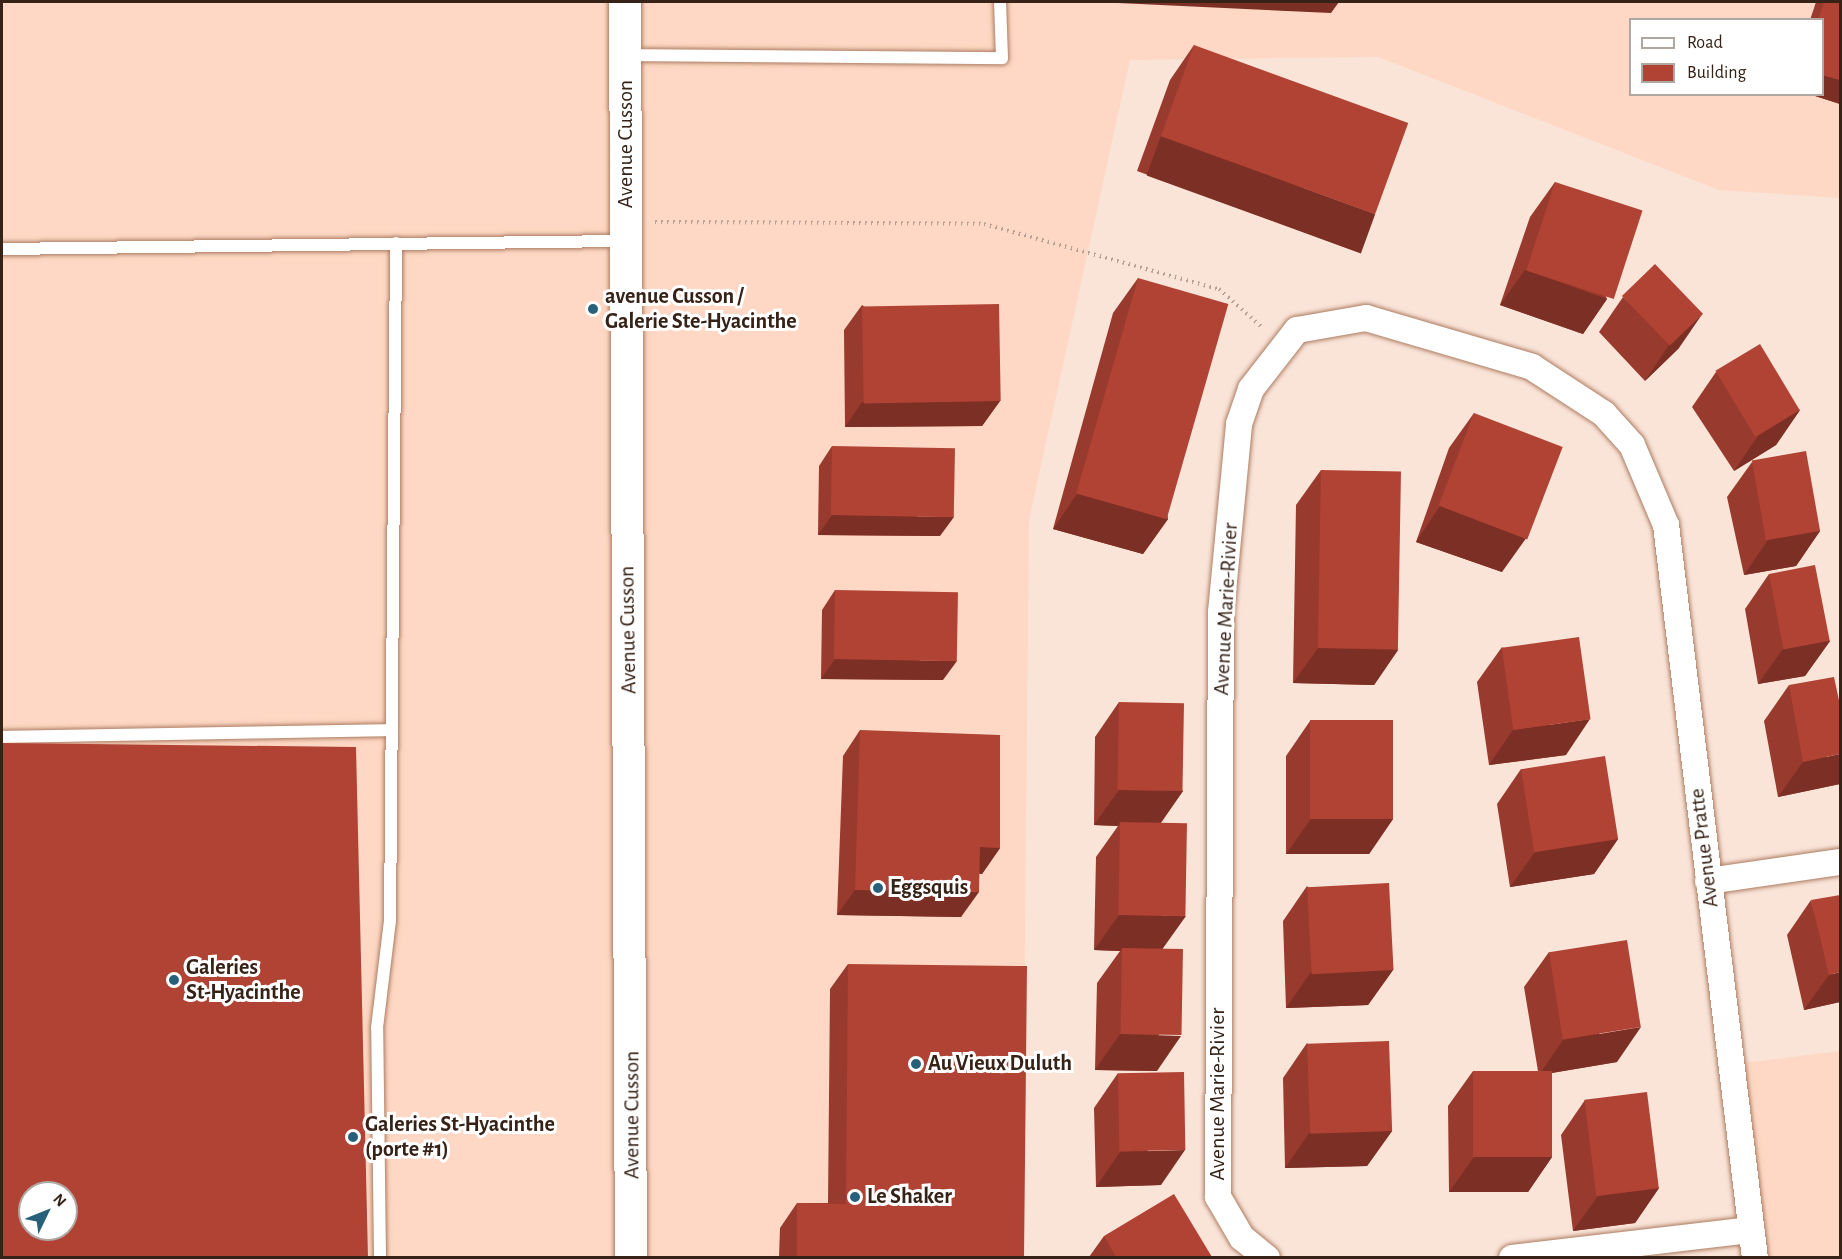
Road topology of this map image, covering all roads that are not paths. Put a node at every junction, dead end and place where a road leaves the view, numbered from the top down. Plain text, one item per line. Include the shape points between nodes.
1 (625, 2) edge
2 (1000, 2) edge
3 (625, 55) junction
4 (627, 232) junction
5 (396, 243) junction
6 (2, 249) edge
7 (1632, 444) joint
8 (393, 730) junction
9 (2, 736) edge
10 (1840, 862) edge
11 (1708, 881) junction
12 (1751, 1230) junction
13 (380, 1257) edge
14 (632, 1257) edge
15 (1267, 1257) edge
16 (1512, 1257) edge
17 (1755, 1257) edge

1 - 3 street, Avenue Cusson
2 - 3 lane via 1002,58
3 - 4 street, Avenue Cusson
4 - 5 lane
4 - 14 street, Avenue Cusson
5 - 6 lane
5 - 8 lane
7 - 11 street, Avenue Pratte via 1666,525
7 - 15 street, Avenue Marie-Rivier via 1604,414 1532,367 1366,318 1297,330 1251,389 1239,424 1221,612 1218,1197 1242,1238
8 - 9 lane
8 - 13 lane via 390,921 377,1028
10 - 11 street
11 - 12 street, Avenue Pratte
12 - 16 street
12 - 17 street, Avenue Pratte

